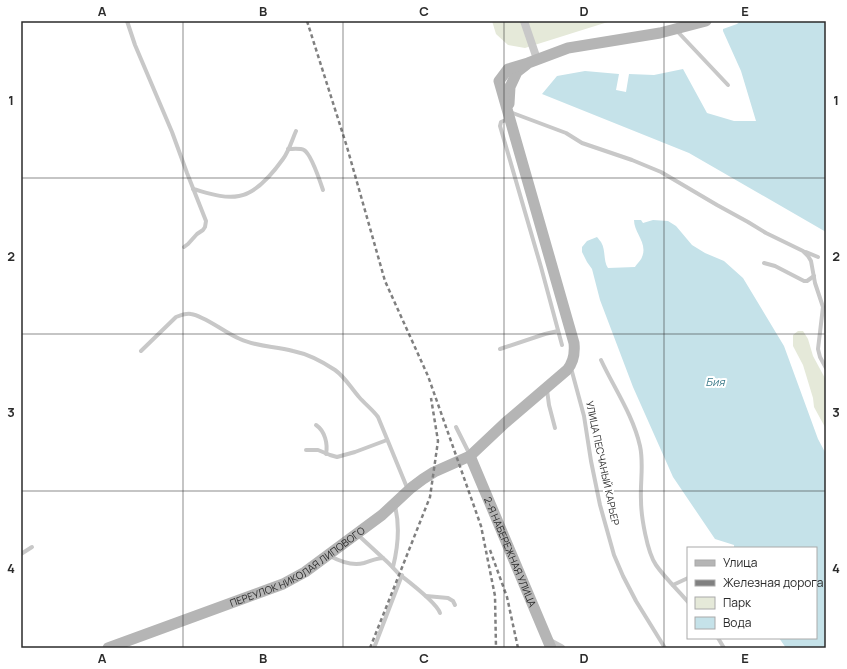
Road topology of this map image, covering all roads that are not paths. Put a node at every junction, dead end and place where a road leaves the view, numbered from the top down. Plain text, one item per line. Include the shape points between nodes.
1 (127, 21) edge
2 (524, 21) edge
3 (706, 21) edge
4 (675, 29) junction
5 (532, 61) junction
6 (728, 85) dead end
7 (509, 115) junction
8 (296, 131) dead end
9 (288, 149) junction
10 (193, 189) junction
11 (323, 190) dead end
12 (184, 248) dead end
13 (803, 251) junction
14 (818, 257) dead end
15 (764, 263) dead end
16 (814, 276) junction
17 (824, 308) edge
18 (558, 331) junction
19 (562, 345) dead end
20 (500, 349) dead end
21 (140, 351) dead end
22 (601, 360) dead end
23 (571, 366) junction
24 (826, 368) edge
25 (546, 388) junction
26 (316, 425) dead end
27 (456, 427) dead end
28 (555, 428) dead end
29 (387, 440) junction
30 (306, 450) dead end
31 (326, 454) junction
32 (470, 456) junction
33 (408, 491) junction
34 (394, 504) junction
35 (356, 534) junction
36 (32, 547) dead end
37 (21, 554) edge
38 (328, 555) junction
39 (383, 558) junction
40 (393, 567) junction
41 (402, 575) junction
42 (687, 578) edge
43 (673, 585) junction
44 (425, 596) junction
45 (687, 601) edge
46 (455, 605) dead end
47 (440, 613) dead end
48 (719, 639) edge
49 (550, 644) edge
50 (108, 648) edge
51 (374, 648) edge
52 (561, 648) edge
53 (665, 648) edge
54 (724, 648) edge

1 - 10 lane
2 - 5 street
3 - 4 street
4 - 5 street via 568,48
4 - 6 lane
5 - 7 street via 517,72 510,87
7 - 13 lane via 566,133 582,143 661,172 766,233
7 - 18 lane via 500,126
7 - 23 street via 574,342
8 - 9 lane
9 - 10 lane via 268,178 248,194 229,197
9 - 11 lane via 306,152
10 - 12 lane via 206,224
13 - 14 lane
13 - 16 lane via 810,259
15 - 16 lane via 804,281
16 - 17 lane
17 - 24 lane via 818,349
18 - 19 lane
18 - 20 lane
21 - 29 lane via 176,317 192,314 249,343 301,353 336,370 375,414
22 - 43 lane via 633,423 640,445 641,500 651,555
23 - 25 street, ПЕРЕУЛОК НИКОЛАЯ ЛИПОВОГО
23 - 53 lane, УЛИЦА ПЕСЧАНЫЙ КАРЬЕР via 610,543 633,596
25 - 28 lane
25 - 32 street, ПЕРЕУЛОК НИКОЛАЯ ЛИПОВОГО
26 - 31 lane via 324,436
27 - 32 lane
29 - 31 lane via 337,457
29 - 33 lane
30 - 31 lane via 318,450
32 - 33 street, ПЕРЕУЛОК НИКОЛАЯ ЛИПОВОГО via 434,472
32 - 49 street, 2-Я НАБЕРЕЖНАЯ УЛИЦА
33 - 34 street, ПЕРЕУЛОК НИКОЛАЯ ЛИПОВОГО
34 - 35 street, ПЕРЕУЛОК НИКОЛАЯ ЛИПОВОГО
34 - 40 lane via 398,537
35 - 38 street, ПЕРЕУЛОК НИКОЛАЯ ЛИПОВОГО
35 - 39 lane
36 - 37 lane
38 - 39 lane via 351,564
38 - 50 street, ПЕРЕУЛОК НИКОЛАЯ ЛИПОВОГО via 283,584
39 - 40 lane
40 - 41 lane
41 - 44 lane
41 - 51 lane
42 - 43 lane
43 - 45 lane
44 - 46 lane via 450,598
44 - 47 lane
48 - 54 lane
49 - 52 street

